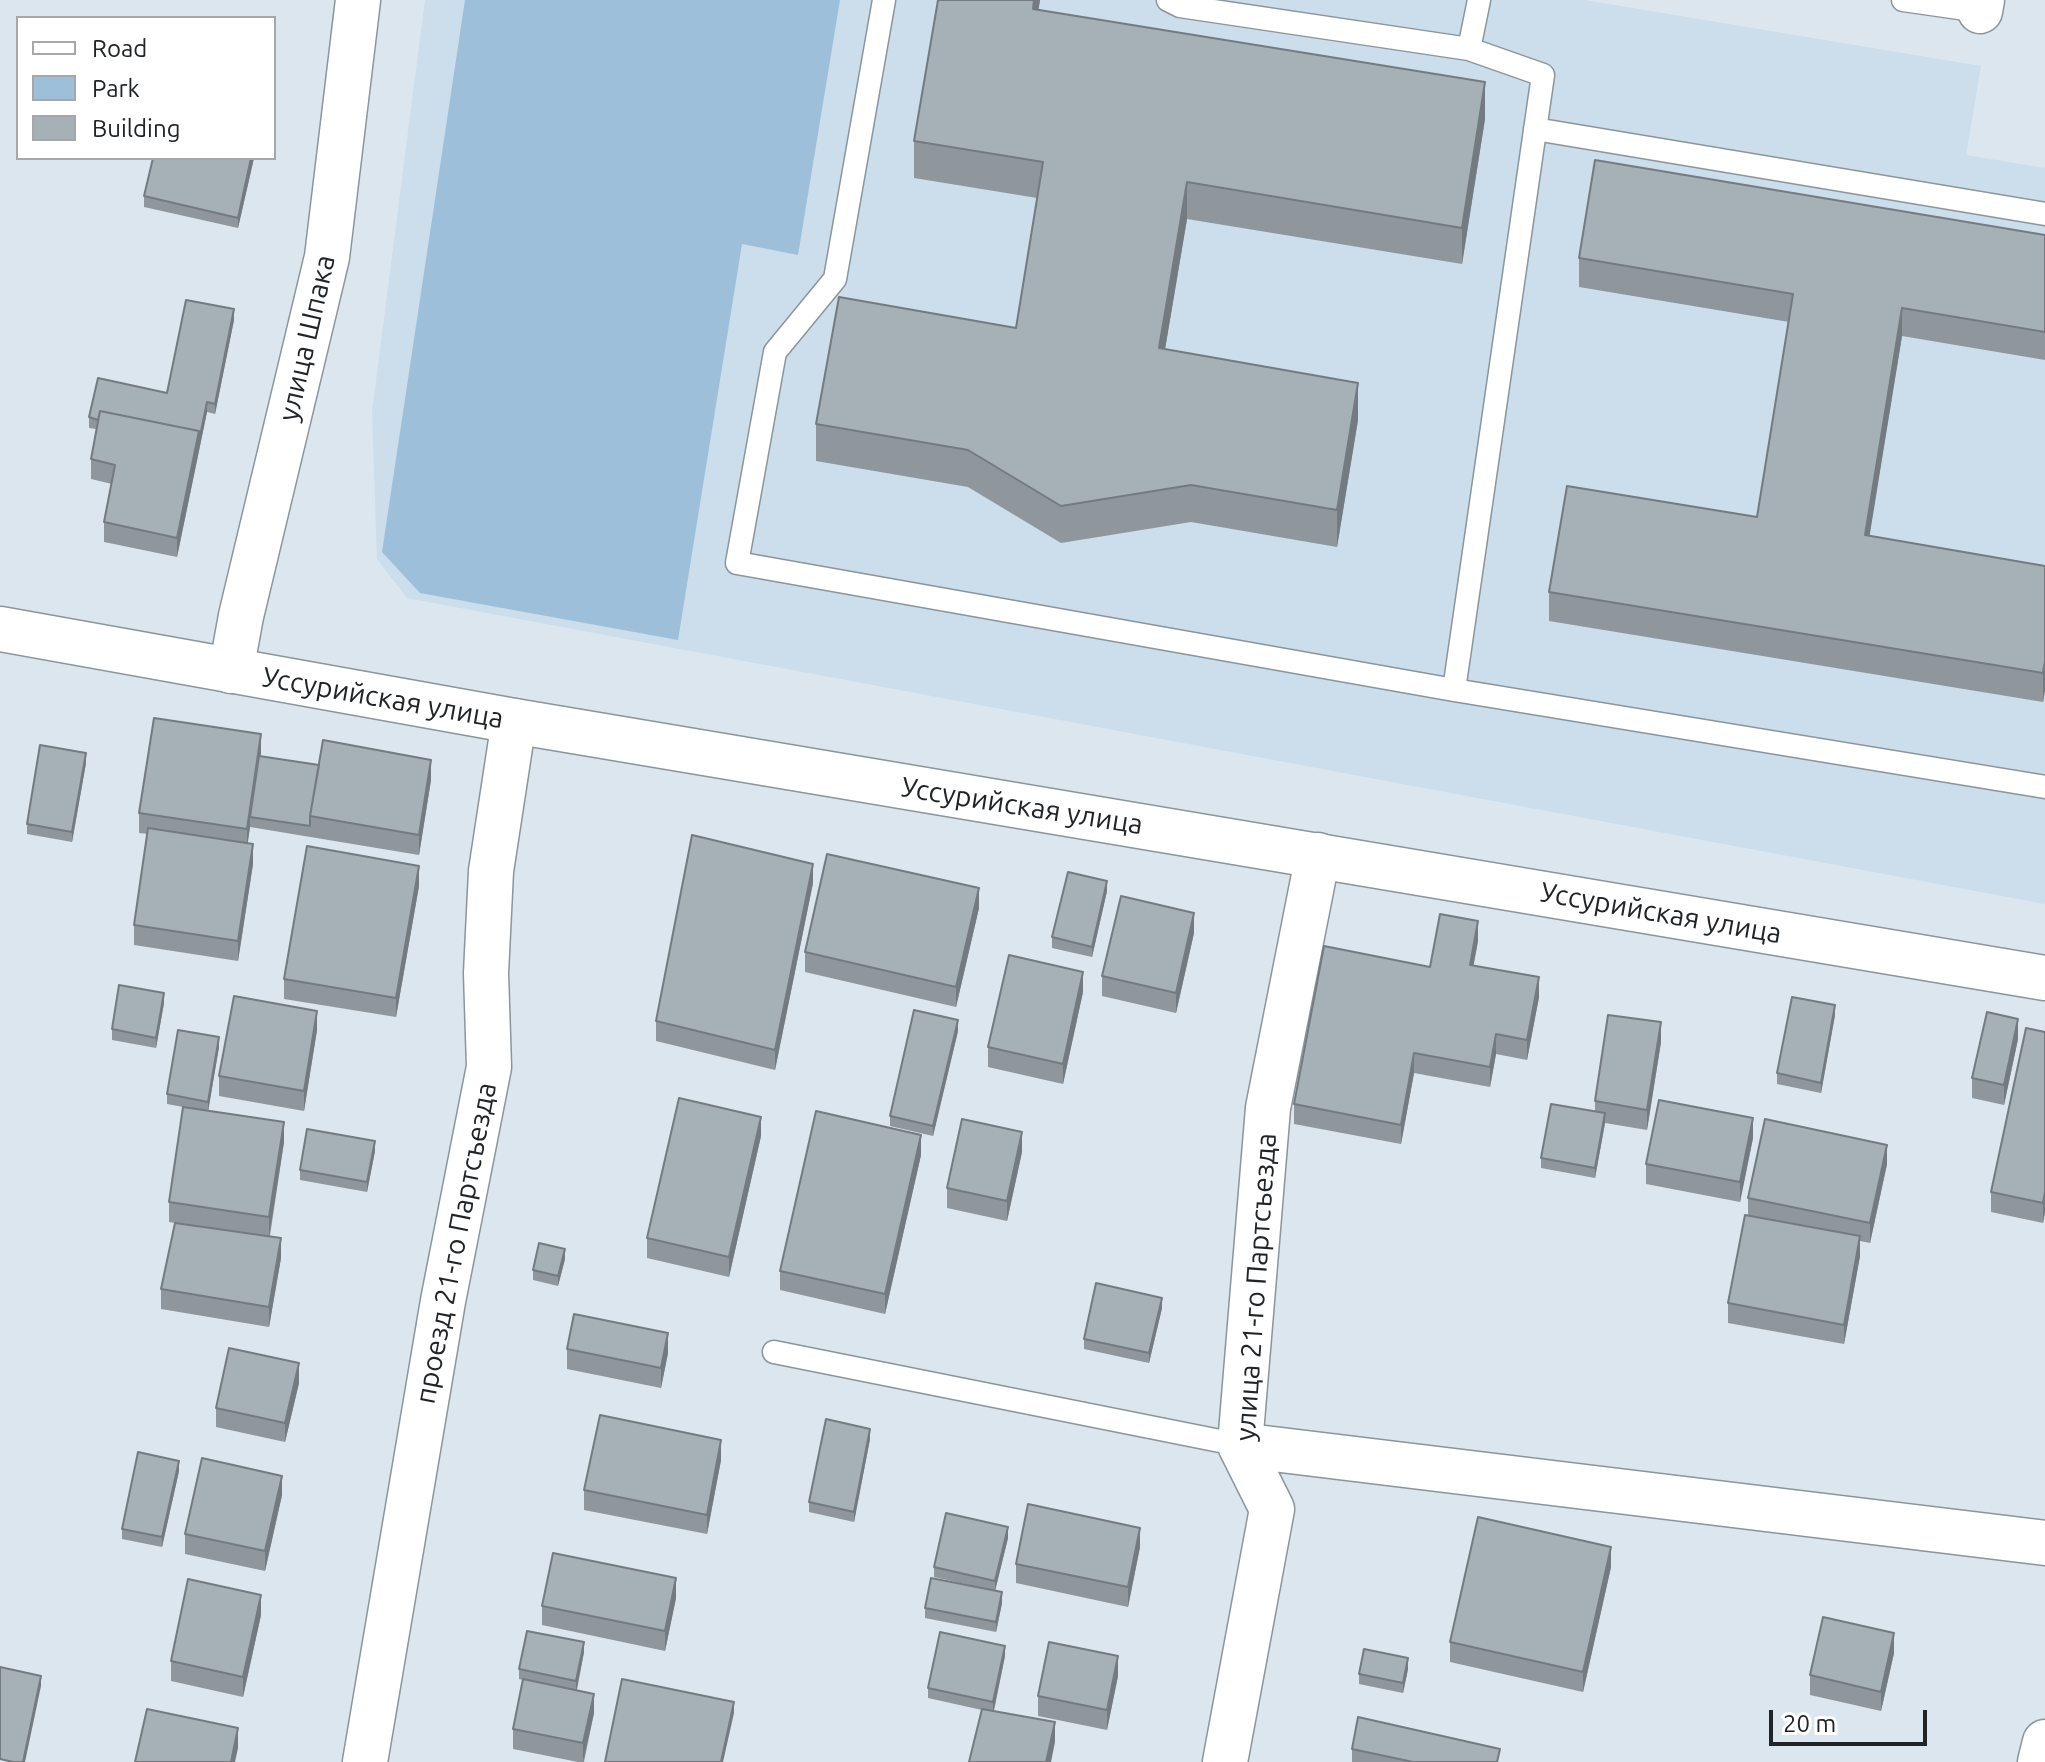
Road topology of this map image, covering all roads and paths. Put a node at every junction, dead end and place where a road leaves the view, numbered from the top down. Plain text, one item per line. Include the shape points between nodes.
1 (358, 0) edge
2 (884, 0) edge
3 (1168, 0) edge
4 (1479, 0) edge
5 (1903, 0) edge
6 (1981, 6) edge
7 (1469, 49) junction
8 (1535, 129) junction
9 (2045, 214) edge
10 (0, 629) edge
11 (231, 671) junction
12 (1454, 690) junction
13 (514, 721) junction
14 (2045, 787) edge
15 (1318, 855) junction
16 (2045, 978) edge
17 (774, 1352) dead end
18 (1240, 1445) junction
19 (2045, 1543) edge
20 (2045, 1742) edge
21 (365, 1762) edge
22 (1225, 1762) edge
23 (2040, 1762) edge

1 - 11 street, улица Шпака via 327,257
2 - 12 lane via 835,279 775,352 737,563
3 - 7 lane
4 - 7 lane
5 - 6 lane
7 - 8 lane via 1543,75
8 - 9 lane
8 - 12 lane
10 - 11 street, Уссурийская улица
11 - 13 street, Уссурийская улица
12 - 14 lane
13 - 15 street, Уссурийская улица
13 - 21 street, проезд 21-го Партсъезда via 491,871 489,1067 443,1301
15 - 16 street, Уссурийская улица
15 - 18 street, улица 21-го Партсъезда via 1268,1108
17 - 18 lane
18 - 19 street
18 - 22 street, улица 21-го Партсъезда via 1272,1509
20 - 23 street

